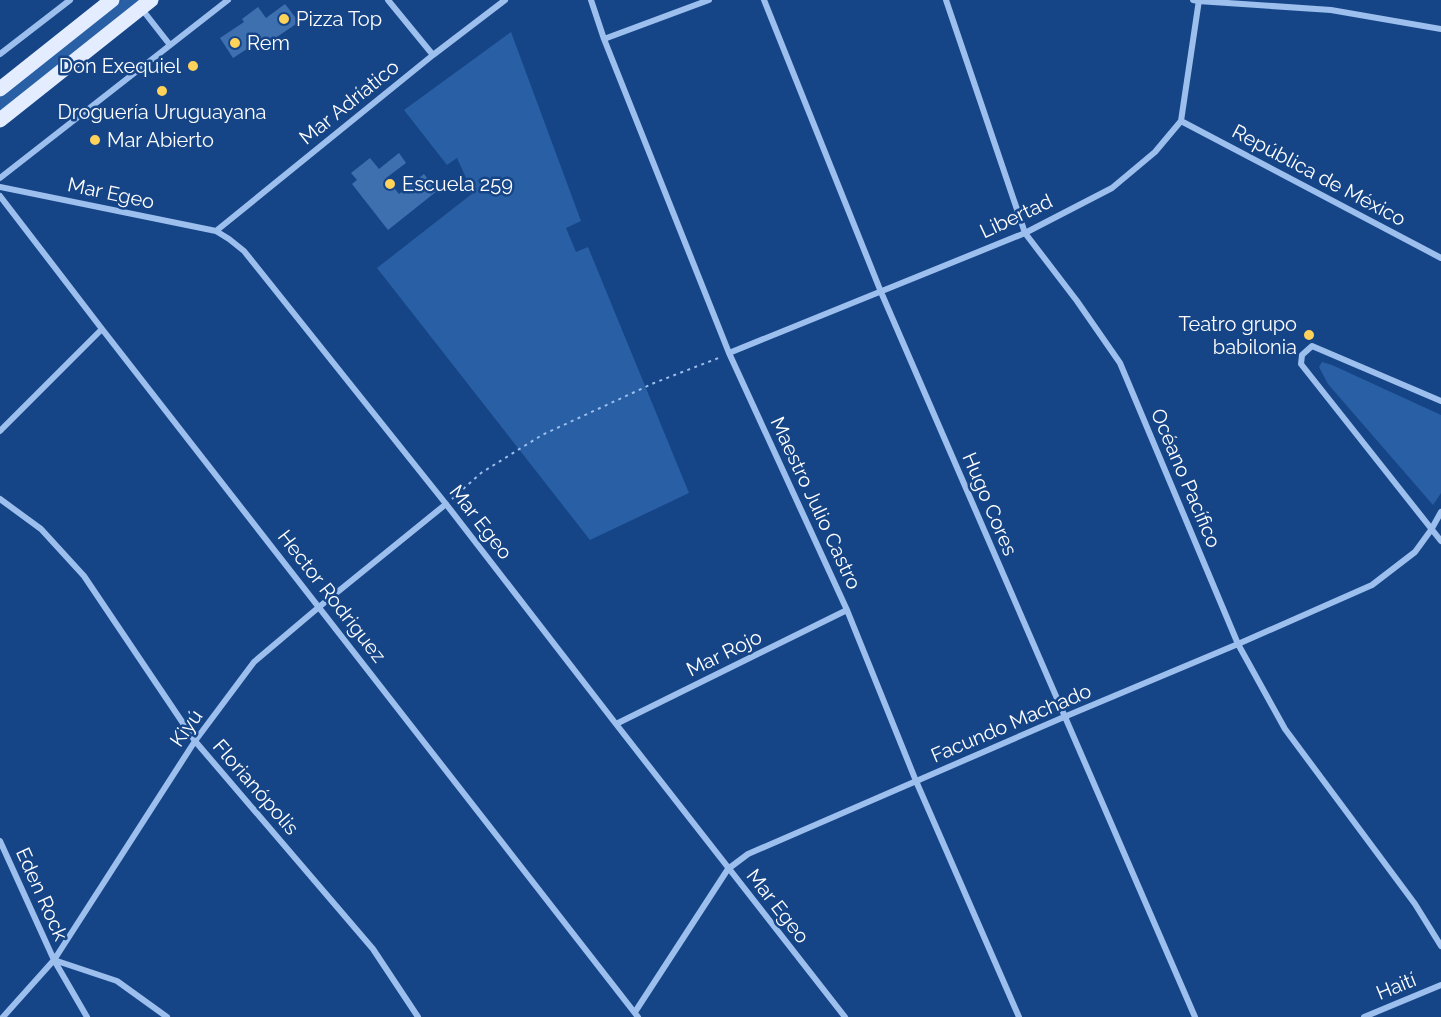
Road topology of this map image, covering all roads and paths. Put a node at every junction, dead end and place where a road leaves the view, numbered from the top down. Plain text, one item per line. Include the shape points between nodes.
1 (70, 0) edge
2 (112, 0) edge
3 (228, 0) edge
4 (388, 0) edge
5 (505, 0) edge
6 (591, 0) edge
7 (709, 0) edge
8 (764, 0) edge
9 (946, 0) edge
10 (1197, 0) edge
11 (146, 4) edge
12 (1441, 29) edge
13 (604, 39) junction
14 (170, 45) junction
15 (0, 54) edge
16 (433, 55) junction
17 (0, 89) edge
18 (0, 120) edge
19 (1181, 121) junction
20 (0, 178) edge
21 (0, 187) edge
22 (0, 196) edge
23 (216, 231) junction
24 (1025, 232) junction
25 (1441, 258) edge
26 (881, 292) junction
27 (102, 329) junction
28 (729, 353) junction
29 (1441, 401) edge
30 (0, 431) edge
31 (0, 499) edge
32 (446, 504) junction
33 (1441, 512) edge
34 (1431, 530) junction
35 (1441, 541) edge
36 (319, 607) junction
37 (848, 610) junction
38 (1238, 644) junction
39 (1064, 717) junction
40 (616, 724) junction
41 (195, 741) junction
42 (916, 781) junction
43 (0, 841) edge
44 (728, 869) junction
45 (1441, 946) edge
46 (54, 960) junction
47 (1441, 985) edge
48 (636, 1014) edge
49 (3, 1017) edge
50 (87, 1017) edge
51 (167, 1017) edge
52 (418, 1017) edge
53 (845, 1017) edge
54 (1019, 1017) edge
55 (1195, 1017) edge
56 (1364, 1017) edge

1 - 15 street
2 - 17 main road
3 - 14 street
4 - 16 street
5 - 16 street, Mar Adríatico
6 - 13 street, Maestro Julio Castro
7 - 13 street
8 - 26 street, Hugo Cores
9 - 24 street, Océano Pacífico
10 - 12 street via 1331,10
10 - 19 street
11 - 14 street
11 - 18 main road
13 - 28 street, Maestro Julio Castro
14 - 20 street
16 - 23 street, Mar Adríatico
19 - 24 street, Libertad via 1155,152 1112,188
19 - 25 street, República de México
21 - 23 street, Mar Egeo
22 - 27 street, Hector Rodriguez
23 - 32 street, Mar Egeo via 244,251
24 - 26 street, Libertad
24 - 38 street, Océano Pacífico via 1120,363
26 - 28 street, Libertad
26 - 39 street, Hugo Cores
27 - 30 street
27 - 36 street, Hector Rodriguez
28 - 32 path via 654,382 542,435 481,473
28 - 37 street, Maestro Julio Castro
29 - 34 street via 1312,346 1302,356 1301,364
31 - 41 street, Florianópolis via 41,530 84,576
32 - 36 street, Kiyú
32 - 40 street, Mar Egeo
33 - 34 street, Facundo Machado
34 - 35 street
34 - 38 street, Facundo Machado via 1415,552 1372,585
36 - 41 street, Kiyú via 254,662
36 - 48 street, Hector Rodriguez
37 - 40 street, Mar Rojo
37 - 42 street, Maestro Julio Castro
38 - 39 street, Facundo Machado
38 - 45 street, Océano Pacífico via 1286,729 1415,904
39 - 42 street, Facundo Machado
39 - 55 street, Hugo Cores
40 - 44 street, Mar Egeo
41 - 46 street, Kiyú
41 - 52 street, Florianópolis via 373,949
42 - 44 street, Facundo Machado via 748,854
42 - 54 street, Maestro Julio Castro
43 - 46 street, Eden Rock
44 - 48 street, Facundo Machado
44 - 53 street, Mar Egeo
46 - 49 street, Kiyú
46 - 50 street, Eden Rock
46 - 51 street, Eden Rock via 117,981
47 - 56 street, Haití

